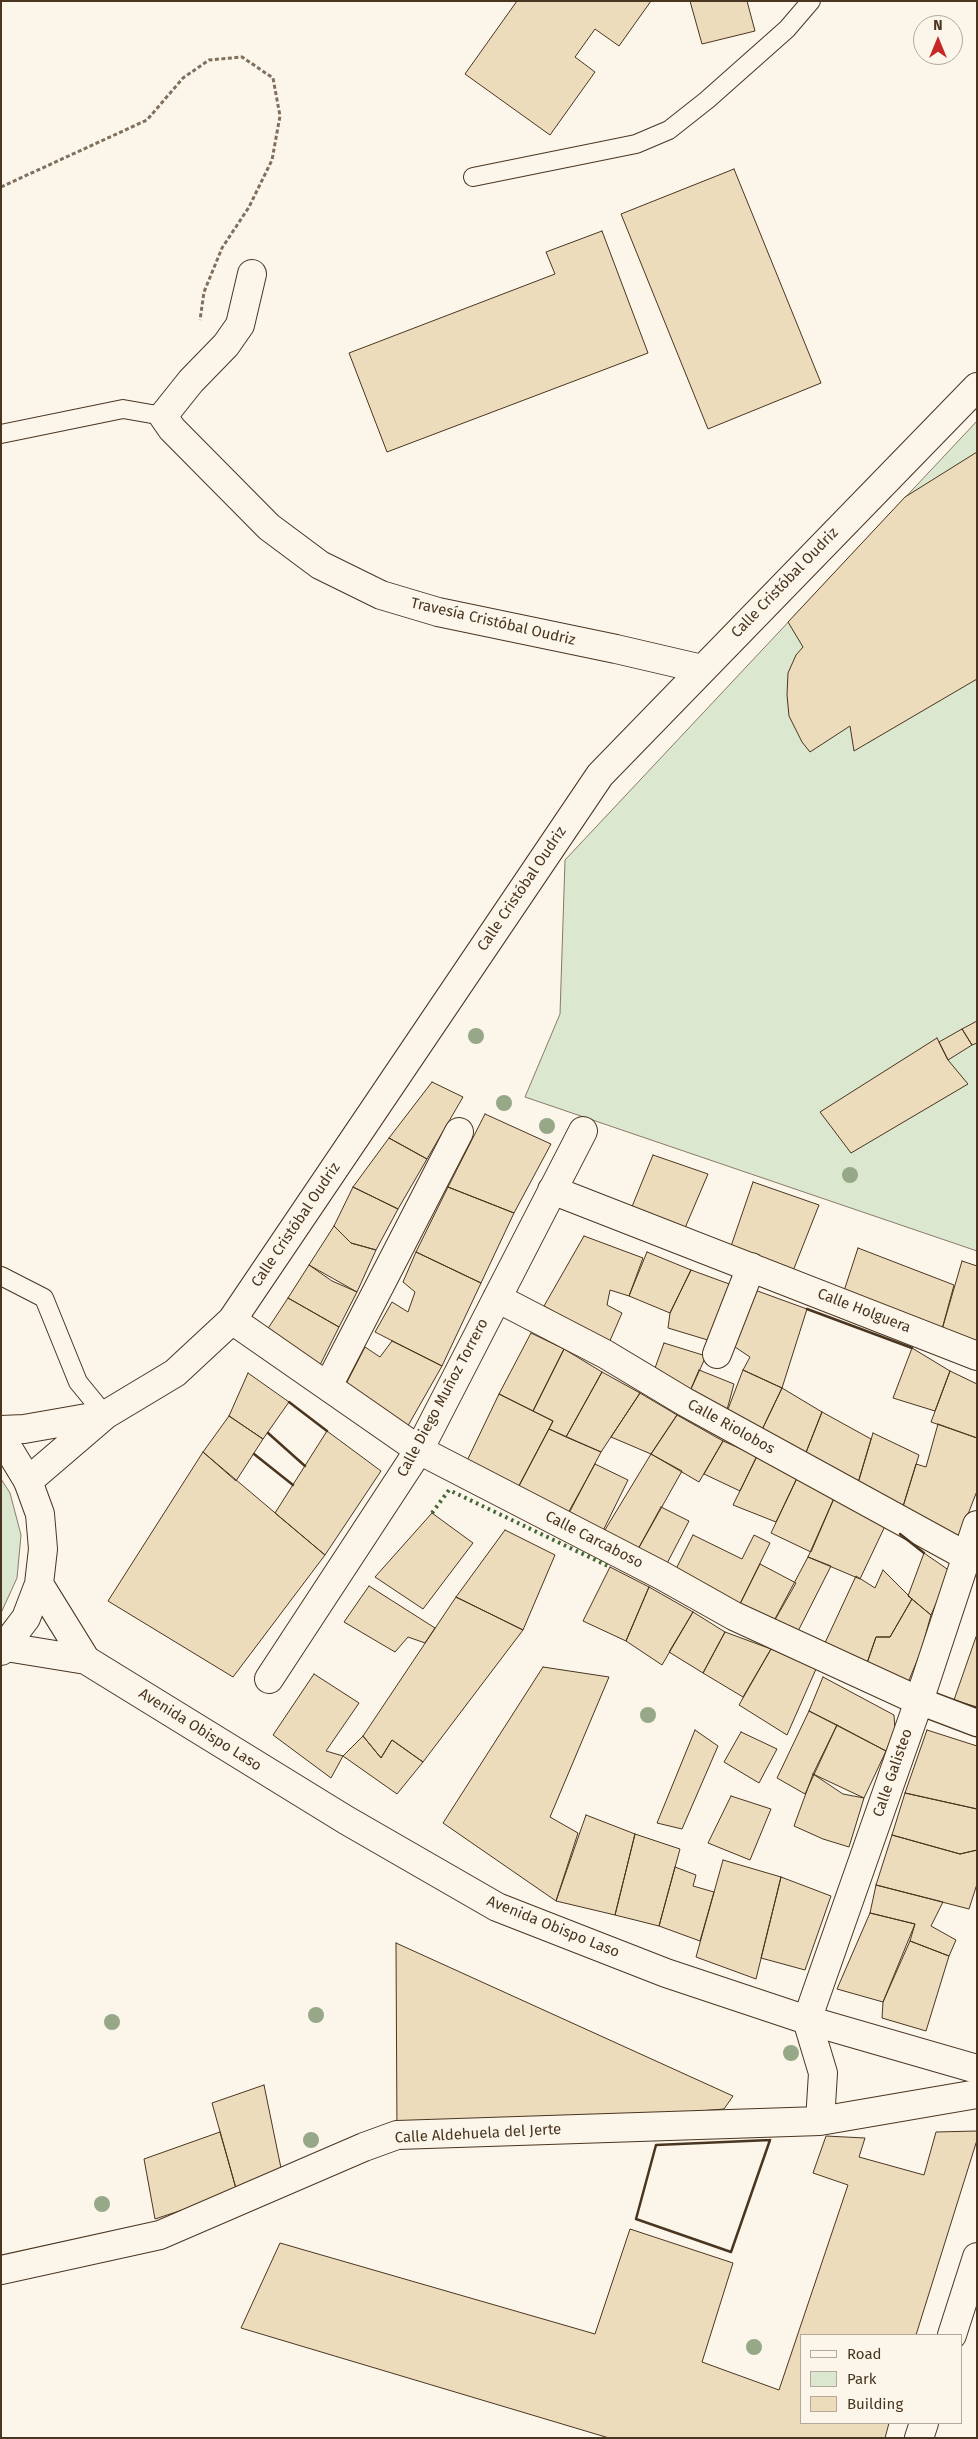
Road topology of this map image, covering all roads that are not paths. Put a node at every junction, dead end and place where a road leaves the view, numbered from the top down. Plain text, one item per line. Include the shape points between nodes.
1 (811, 1) edge
2 (474, 177) dead end
3 (252, 274) dead end
4 (977, 387) edge
5 (163, 416) junction
6 (1, 434) edge
7 (702, 669) junction
8 (583, 1131) dead end
9 (459, 1132) dead end
10 (552, 1190) junction
11 (751, 1267) junction
12 (1, 1276) edge
13 (497, 1298) junction
14 (232, 1320) junction
15 (717, 1354) dead end
16 (977, 1356) edge
17 (328, 1386) junction
18 (105, 1415) junction
19 (1, 1430) edge
20 (1, 1443) edge
21 (419, 1450) junction
22 (28, 1480) junction
23 (977, 1525) edge
24 (966, 1556) junction
25 (39, 1584) junction
26 (3, 1649) edge
27 (86, 1660) junction
28 (269, 1679) dead end
29 (919, 1702) junction
30 (977, 1723) edge
31 (807, 2020) junction
32 (977, 2069) edge
33 (977, 2094) edge
34 (820, 2120) junction
35 (977, 2257) edge
36 (1, 2270) edge
37 (952, 2334) edge
38 (924, 2424) edge
39 (919, 2438) edge

1 - 2 lane via 779,36 670,130 636,144
3 - 5 street via 240,325
4 - 7 street, Calle Cristóbal Oudriz
5 - 6 lane via 123,409
5 - 7 street, Travesía Cristóbal Oudriz via 269,527 320,565 382,595 438,612
7 - 14 street, Calle Cristóbal Oudriz via 600,774
8 - 10 street, Calle Diego Muñoz Torrero
9 - 17 street
10 - 11 street, Calle Holguera
10 - 13 street, Calle Diego Muñoz Torrero
11 - 15 street
11 - 16 street, Calle Holguera
12 - 18 lane via 44,1298 78,1382
13 - 21 street, Calle Diego Muñoz Torrero
13 - 24 street, Calle Riolobos via 605,1354 684,1402
14 - 17 street, Calle Carcaboso
14 - 18 street, Calle Cristóbal Oudriz via 175,1373
17 - 21 street, Calle Carcaboso
18 - 19 street, Calle Cristóbal Oudriz
18 - 22 street, Calle Cristóbal Oudriz
20 - 22 street
21 - 28 street, Calle Diego Muñoz Torrero
21 - 29 street, Calle Carcaboso via 734,1616
22 - 25 street via 40,1514 43,1549
23 - 24 street, Calle Galisteo
24 - 29 street, Calle Galisteo
25 - 26 street via 26,1618
25 - 27 street, Avenida Obispo Laso
26 - 27 street, Avenida Obispo Laso
27 - 31 street, Avenida Obispo Laso via 346,1820 497,1907 666,1973
29 - 30 street, Calle Carcaboso
29 - 31 street, Calle Galisteo
31 - 32 street, Avenida Obispo Laso
31 - 34 street via 823,2073
33 - 34 street, Calle Aldehuela del Jerte
34 - 36 street, Calle Aldehuela del Jerte via 397,2135 160,2235
35 - 37 street
38 - 39 street

